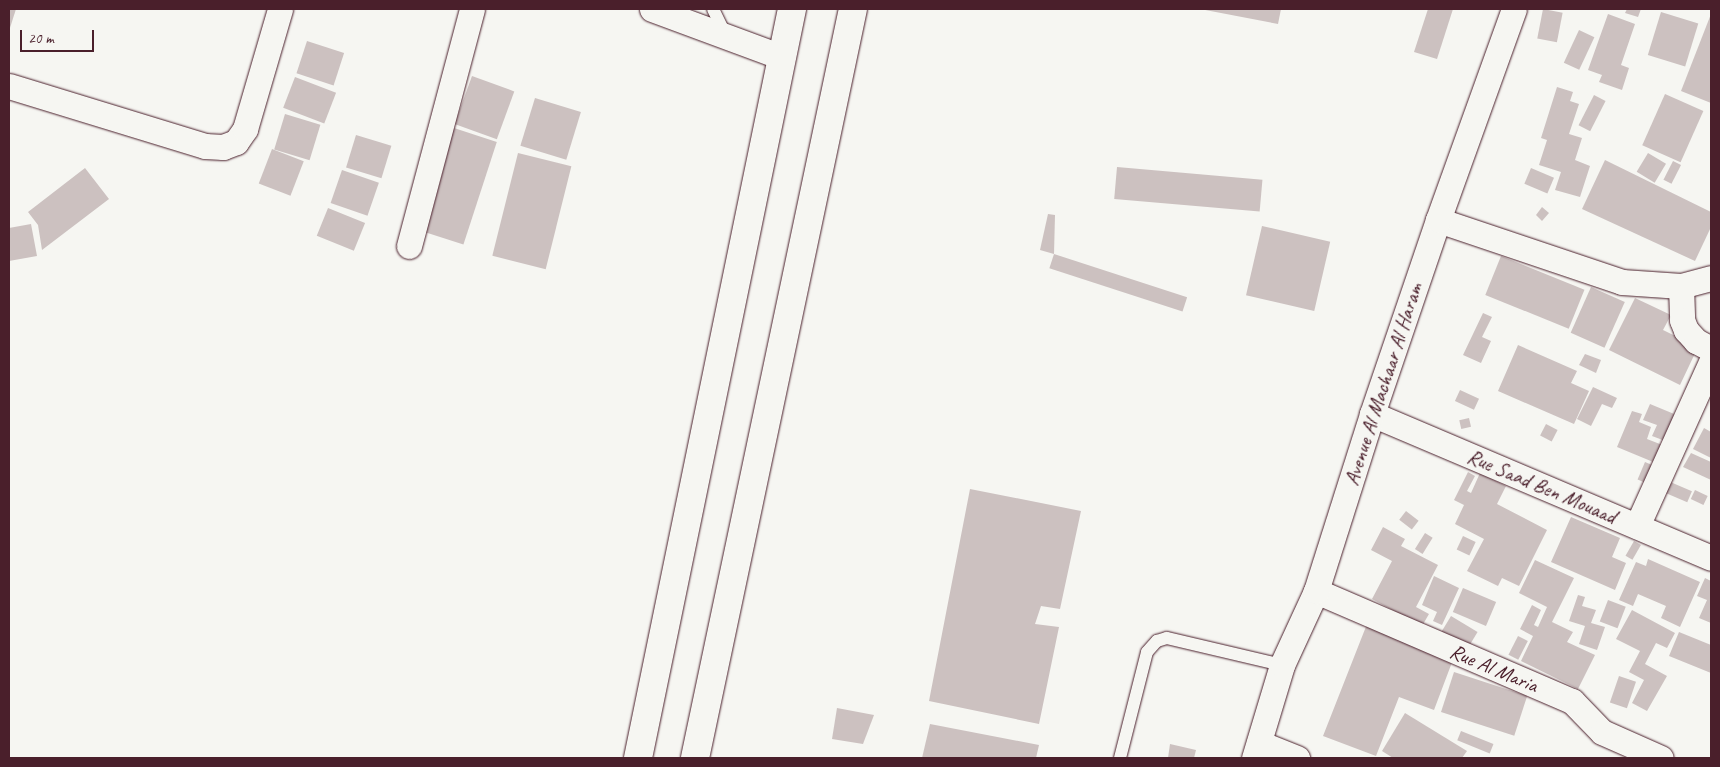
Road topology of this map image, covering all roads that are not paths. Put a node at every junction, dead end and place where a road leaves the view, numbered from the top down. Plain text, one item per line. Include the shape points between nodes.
1 (280, 9) edge
2 (472, 9) edge
3 (652, 9) edge
4 (713, 9) edge
5 (792, 9) edge
6 (853, 9) edge
7 (1514, 9) edge
8 (726, 36) junction
9 (782, 57) junction
10 (9, 86) edge
11 (1438, 220) junction
12 (409, 246) dead end
13 (1711, 278) edge
14 (1681, 286) junction
15 (1711, 349) edge
16 (1711, 362) edge
17 (1372, 414) junction
18 (1637, 526) junction
19 (1711, 558) edge
20 (1316, 591) junction
21 (1282, 665) junction
22 (1257, 751) edge
23 (1629, 752) edge
24 (638, 758) edge
25 (695, 758) edge
26 (1120, 758) edge
27 (1297, 758) edge
28 (1661, 758) edge

1 - 10 street via 245,129 236,142 223,147 206,146
2 - 12 street
3 - 8 street
4 - 8 lane
5 - 9 main road
6 - 25 main road
7 - 11 street, Avenue Al Machaar Al Haram
8 - 9 street
9 - 24 main road
11 - 14 street via 1622,282
11 - 17 street, Avenue Al Machaar Al Haram
13 - 14 street
14 - 15 street via 1682,320 1686,330 1696,341
16 - 18 street
17 - 18 street, Rue Saad Ben Mouaad
17 - 20 street, Avenue Al Machaar Al Haram
18 - 19 street, Rue Saad Ben Mouaad
20 - 21 street, Avenue Al Machaar Al Haram
20 - 23 street, Rue Al Maria via 1572,702 1602,732
21 - 22 street, Avenue Al Machaar Al Haram
21 - 26 lane via 1167,638 1157,641 1147,652
22 - 27 street
23 - 28 street, Rue Al Maria

